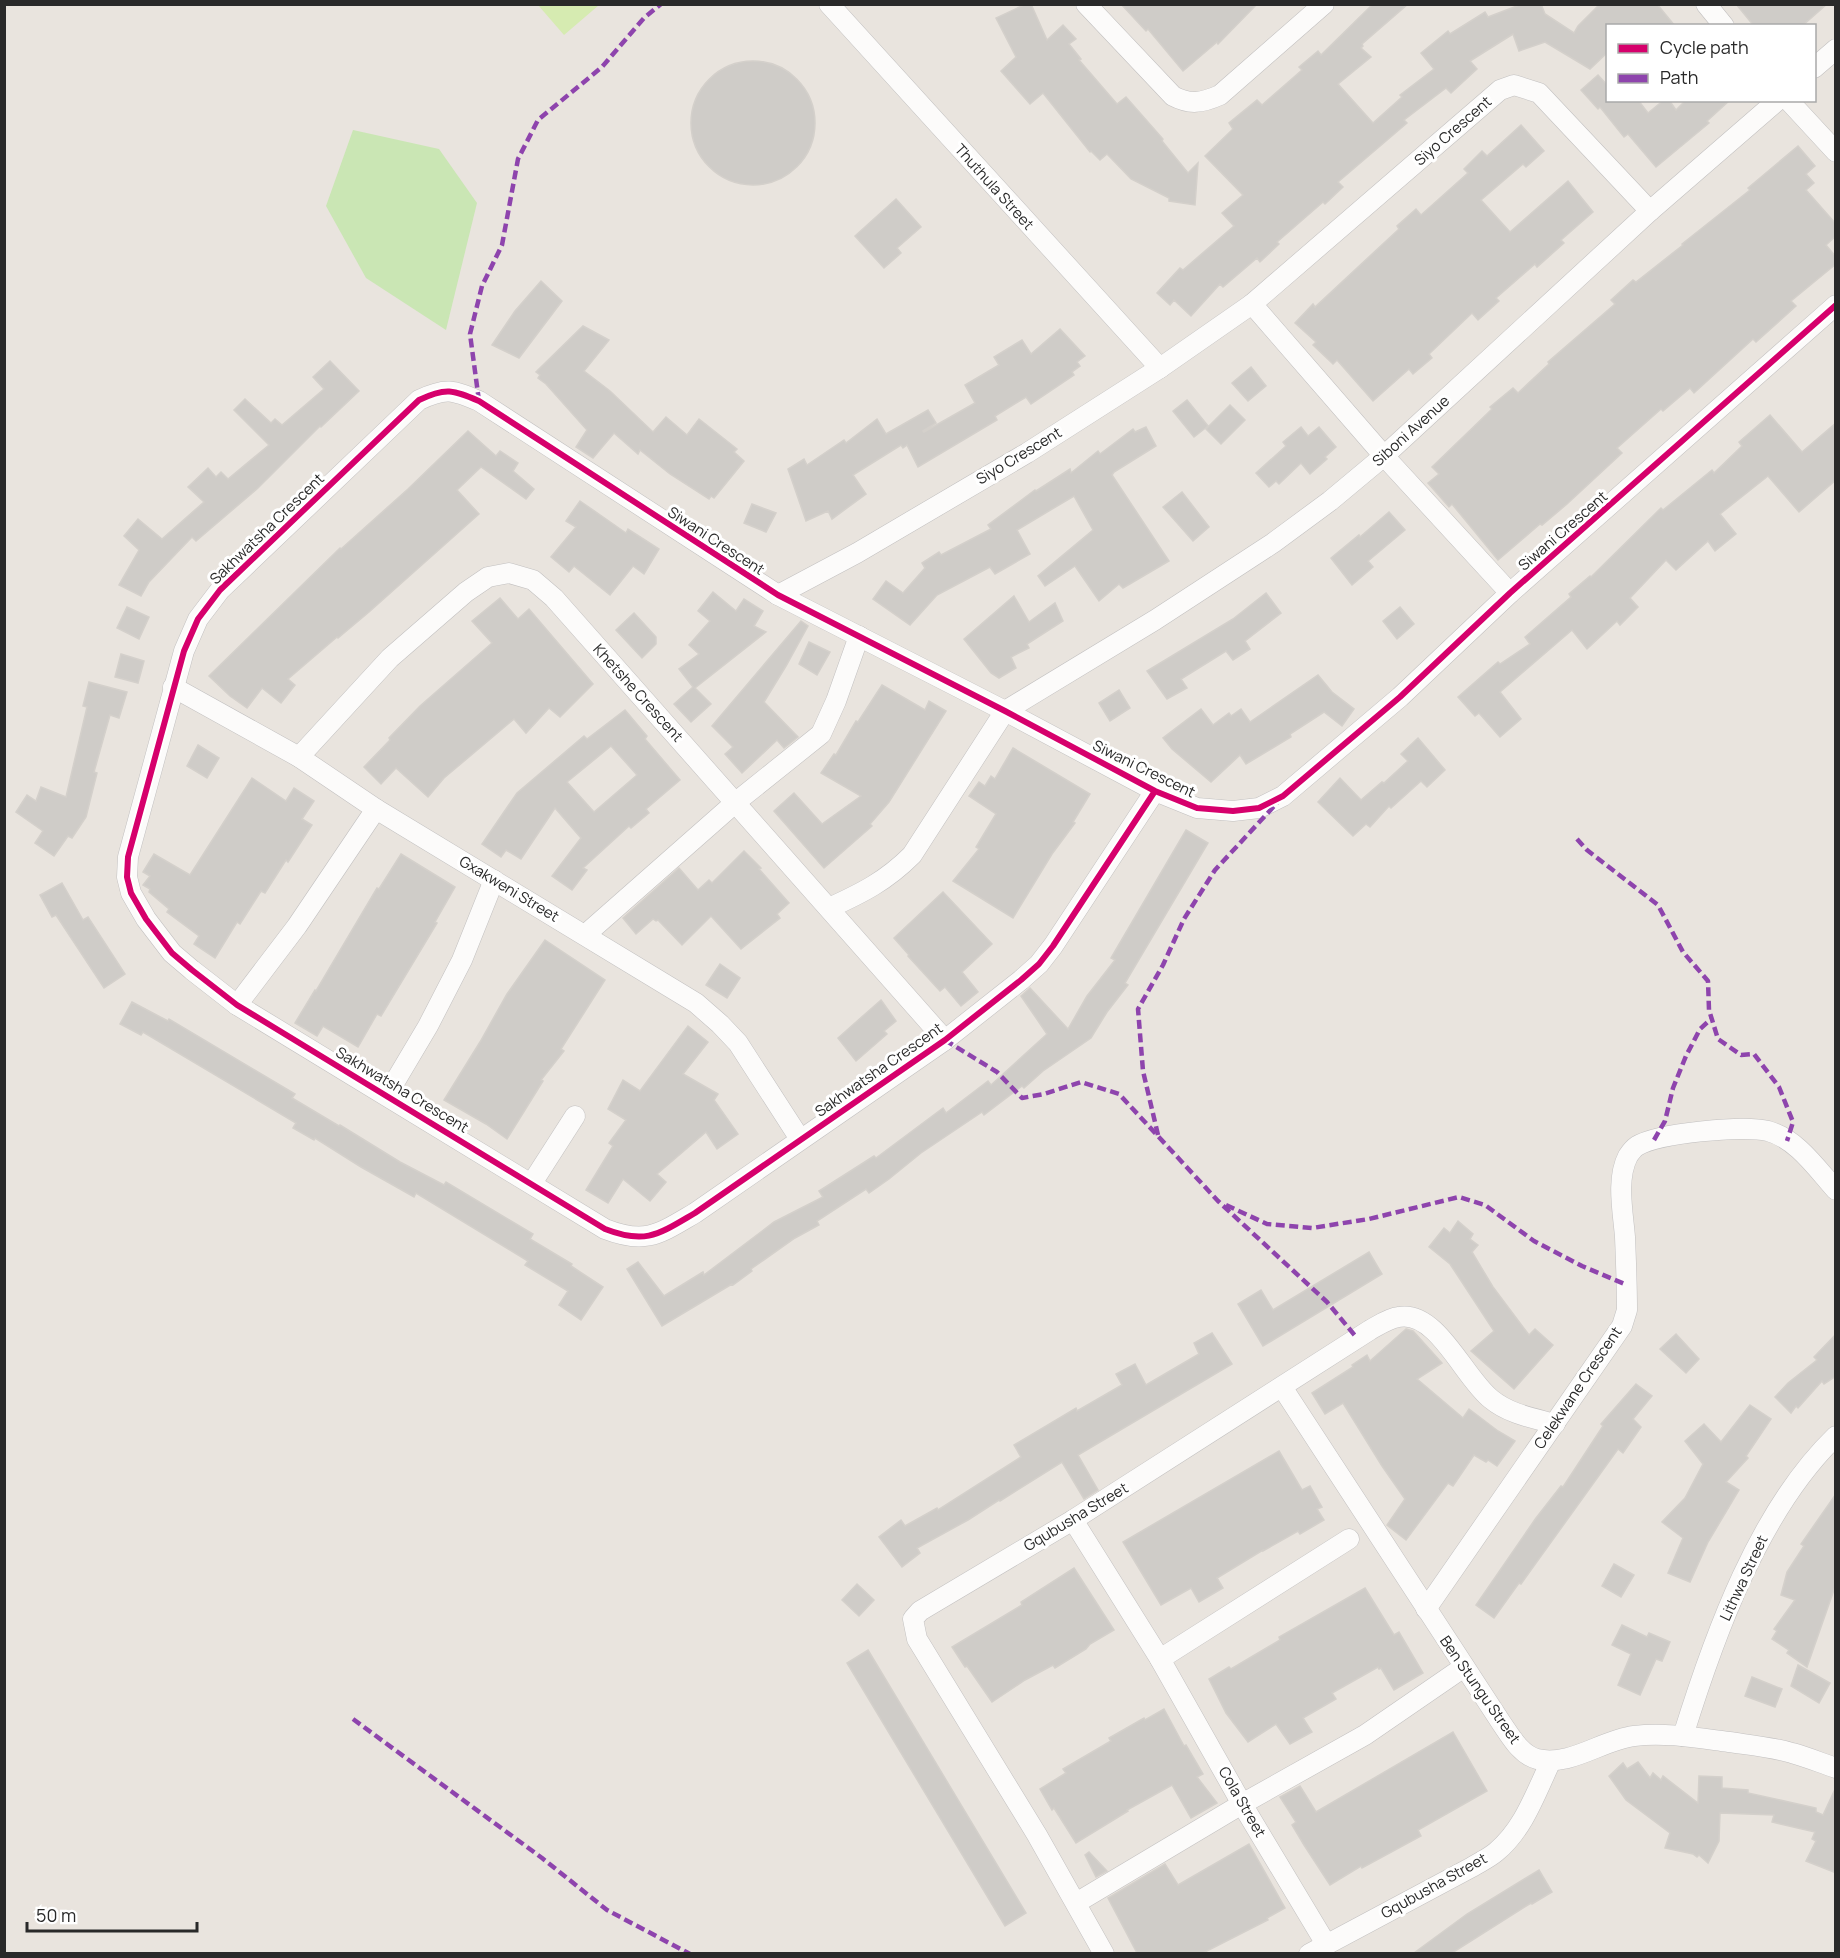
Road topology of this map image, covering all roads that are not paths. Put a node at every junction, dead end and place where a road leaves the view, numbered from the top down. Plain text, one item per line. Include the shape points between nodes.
1 (829, 4) edge
2 (1086, 4) edge
3 (1324, 4) edge
4 (1706, 4) edge
5 (1722, 24) edge
6 (1836, 49) edge
7 (1816, 67) edge
8 (1776, 102) edge
9 (1790, 102) edge
10 (1836, 152) edge
11 (1650, 211) junction
12 (1252, 304) junction
13 (1836, 305) edge
14 (1160, 368) junction
15 (457, 391) joint
16 (1384, 456) junction
17 (1510, 593) junction
18 (778, 595) junction
19 (859, 636) junction
20 (173, 687) junction
21 (1005, 711) junction
22 (299, 757) junction
23 (1155, 791) junction
24 (736, 802) junction
25 (376, 809) junction
26 (494, 880) junction
27 (829, 908) junction
28 (585, 935) junction
29 (237, 1005) junction
30 (945, 1040) junction
31 (387, 1095) junction
32 (575, 1116) dead end
33 (800, 1139) junction
34 (531, 1183) junction
35 (1836, 1190) edge
36 (1282, 1388) junction
37 (1555, 1424) junction
38 (1836, 1436) edge
39 (1073, 1520) junction
40 (1348, 1539) dead end
41 (1426, 1609) junction
42 (1160, 1659) junction
43 (1464, 1667) junction
44 (1683, 1736) junction
45 (1551, 1761) junction
46 (1836, 1768) edge
47 (1242, 1804) junction
48 (1076, 1903) junction
49 (1317, 1949) edge
50 (1104, 1953) edge

1 - 14 street, Thuthula Street
2 - 3 street via 1173,96 1195,103 1220,95
4 - 5 street
6 - 7 street
8 - 11 street, Siboni Avenue
9 - 10 street
11 - 12 street, Siyo Crescent via 1539,93 1514,85 1500,90
11 - 16 street, Siboni Avenue
12 - 14 street, Siyo Crescent
12 - 16 street
13 - 17 street, Siwani Crescent
14 - 18 street, Siyo Crescent via 1017,459
15 - 18 street, Siwani Crescent via 479,401
15 - 20 street, Sakhwatsha Crescent via 419,400 220,590 198,619
16 - 17 street
16 - 21 street, Siboni Avenue via 1273,543
17 - 23 street, Siwani Crescent via 1400,697 1283,796 1258,808 1233,812 1197,808
18 - 19 street, Siwani Crescent
19 - 21 street, Siwani Crescent
19 - 24 street via 821,734
20 - 22 street, Gxakweni Street
20 - 29 street, Sakhwatsha Crescent via 128,857 127,877 146,919 172,953
21 - 23 street, Siwani Crescent
21 - 27 street via 912,855 872,888
22 - 24 street, Khetshe Crescent via 390,658 488,576 509,573 533,580 554,598
22 - 25 street, Gxakweni Street
23 - 30 street, Sakhwatsha Crescent via 1039,964
24 - 27 street, Khetshe Crescent
24 - 28 street
25 - 26 street, Gxakweni Street
25 - 29 street via 297,926
26 - 28 street, Gxakweni Street
26 - 31 street via 462,960
27 - 30 street, Khetshe Crescent
28 - 33 street, Gxakweni Street via 696,1002 720,1024 738,1043
29 - 31 street, Sakhwatsha Crescent
30 - 33 street, Sakhwatsha Crescent
31 - 34 street, Sakhwatsha Crescent
32 - 34 street
33 - 34 street, Sakhwatsha Crescent via 695,1214 645,1238 625,1237 605,1229
35 - 37 street, Celekwane Crescent via 1802,1152 1768,1131 1675,1135 1637,1146 1629,1154 1624,1169 1622,1196 1628,1310 1608,1348
36 - 37 street, Gqubusha Street via 1400,1316 1424,1322 1438,1332 1490,1399 1510,1411
36 - 39 street, Gqubusha Street
36 - 41 street, Ben Stungu Street
37 - 41 street, Celekwane Crescent
38 - 44 street, Lithwa Street via 1786,1496 1755,1550 1723,1623
39 - 42 street, Cola Street
39 - 48 street, Gqubusha Street via 930,1604 913,1619 917,1638
40 - 42 street
41 - 43 street, Ben Stungu Street
42 - 47 street, Cola Street
43 - 45 street, Ben Stungu Street via 1515,1743 1535,1758
43 - 47 street via 1365,1735
44 - 45 street via 1617,1739
44 - 46 street via 1762,1746
45 - 49 street, Gqubusha Street via 1522,1820 1495,1852
47 - 48 street
47 - 49 street, Cola Street
48 - 50 street, Gqubusha Street

